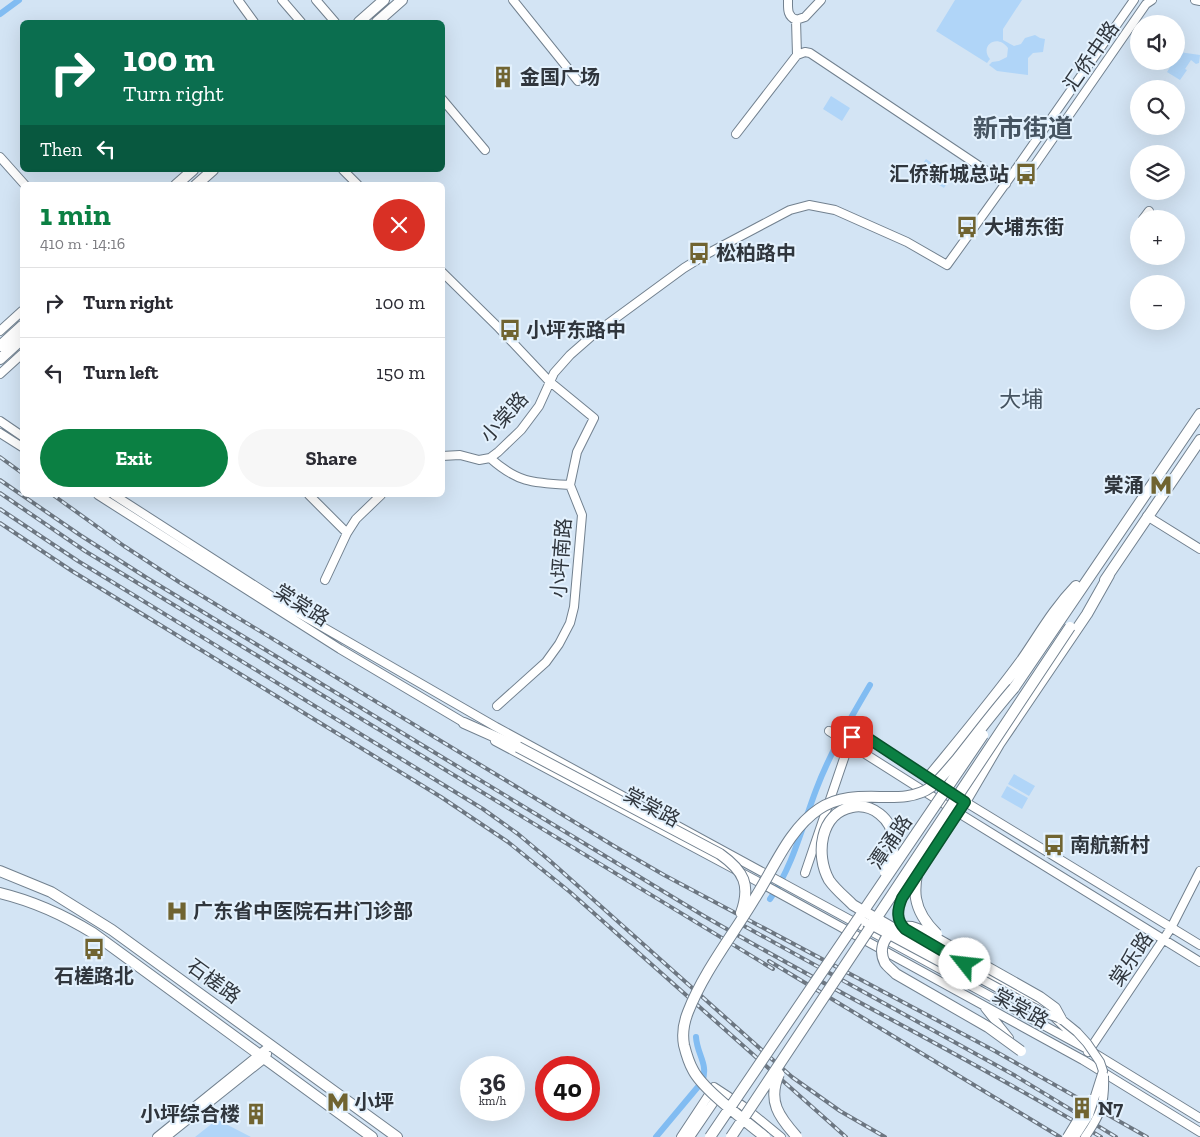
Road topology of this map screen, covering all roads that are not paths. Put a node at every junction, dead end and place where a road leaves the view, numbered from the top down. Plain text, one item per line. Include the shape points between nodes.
1 (238, 0) edge
2 (282, 0) edge
3 (316, 0) edge
4 (384, 0) edge
5 (402, 0) edge
6 (513, 0) edge
7 (788, 0) edge
8 (821, 0) edge
9 (1134, 0) edge
10 (1152, 0) edge
11 (1195, 0) edge
12 (1200, 1) edge
13 (253, 20) edge
14 (299, 20) edge
15 (333, 20) edge
16 (361, 20) edge
17 (381, 20) edge
18 (798, 20) junction
19 (797, 54) junction
20 (578, 81) dead end
21 (445, 103) edge
22 (736, 134) dead end
23 (485, 150) dead end
24 (0, 157) edge
25 (1016, 169) junction
26 (191, 172) edge
27 (211, 172) edge
28 (345, 172) edge
29 (22, 182) edge
30 (179, 182) edge
31 (199, 182) edge
32 (355, 182) edge
33 (1006, 184) junction
34 (947, 265) joint
35 (445, 275) edge
36 (20, 313) edge
37 (20, 328) edge
38 (0, 331) edge
39 (20, 341) edge
40 (0, 346) edge
41 (20, 356) edge
42 (0, 359) edge
43 (0, 374) edge
44 (549, 381) junction
45 (1200, 414) edge
46 (0, 421) edge
47 (0, 433) edge
48 (20, 435) edge
49 (1200, 440) edge
50 (20, 446) edge
51 (445, 456) edge
52 (490, 458) junction
53 (570, 485) junction
54 (101, 497) edge
55 (117, 497) edge
56 (310, 497) edge
57 (379, 497) edge
58 (1147, 516) junction
59 (347, 533) junction
60 (1200, 549) edge
61 (1096, 566) junction
62 (1109, 575) junction
63 (325, 580) dead end
64 (1014, 688) junction
65 (497, 706) dead end
66 (464, 723) junction
67 (829, 731) dead end
68 (849, 744) junction
69 (892, 755) junction
70 (884, 766) junction
71 (928, 778) junction
72 (965, 802) junction
73 (958, 813) junction
74 (937, 827) junction
75 (0, 871) edge
76 (1200, 871) edge
77 (805, 873) dead end
78 (0, 893) edge
79 (842, 894) junction
80 (868, 904) junction
81 (844, 916) junction
82 (1171, 928) junction
83 (732, 934) junction
84 (915, 936) junction
85 (1164, 939) junction
86 (948, 945) junction
87 (1200, 946) edge
88 (1200, 962) edge
89 (976, 976) junction
90 (984, 1006) junction
91 (1061, 1018) junction
92 (795, 1042) junction
93 (271, 1045) junction
94 (1089, 1050) junction
95 (1021, 1051) joint
96 (263, 1056) junction
97 (1083, 1060) junction
98 (1103, 1070) junction
99 (720, 1091) junction
100 (742, 1106) junction
101 (1200, 1118) edge
102 (1200, 1132) edge
103 (157, 1137) edge
104 (166, 1137) edge
105 (372, 1137) edge
106 (397, 1137) edge
107 (680, 1137) edge
108 (690, 1137) edge
109 (710, 1137) edge
110 (731, 1137) edge
111 (738, 1137) edge
112 (765, 1137) edge
113 (781, 1137) edge
114 (797, 1137) edge
115 (1067, 1137) edge
116 (1075, 1137) edge
117 (1086, 1137) edge

1 - 13 street
2 - 14 street
3 - 15 street
4 - 16 main road
5 - 17 main road
6 - 20 street
7 - 18 street via 790,18
8 - 18 street
9 - 25 street, 汇侨中路
10 - 25 street, 汇侨中路 via 1146,4 1034,166
11 - 12 street
18 - 19 street
19 - 22 street
19 - 33 street via 805,52 817,56
21 - 23 street
24 - 29 street
25 - 33 street, 汇侨中路
26 - 30 main road
27 - 31 main road
28 - 32 street
33 - 34 street, 汇侨中路
34 - 44 street, 小棠路 via 907,242 835,210 800,206 684,268 594,334
35 - 44 street
36 - 38 street
37 - 40 main road
39 - 42 main road
41 - 43 street
44 - 52 street, 小棠路 via 539,406 521,430
44 - 53 street via 594,418 577,452
45 - 61 main road
46 - 48 street
47 - 50 street
49 - 58 main road
51 - 52 street, 小棠路 via 460,455 479,460
52 - 53 street via 503,470 530,482
53 - 65 street, 小坪南路 via 582,515 570,623 546,662
54 - 66 street, 棠棠路 via 340,649
55 - 81 street, 棠棠路 via 288,607 496,727
56 - 59 street
57 - 59 street via 356,519
58 - 60 street
58 - 62 main road
59 - 63 street
61 - 64 main road, 潭涌路
61 - 71 main road via 1060,603 1022,660
62 - 72 main road
62 - 74 main road, 潭涌路, bridge via 1070,627
64 - 80 main road, 潭涌路, bridge
64 - 83 main road, bridge via 932,786 909,796 844,798 817,810 794,834
66 - 83 main road, bridge via 518,748 729,860 741,874 746,887 745,903
66 - 90 street, 棠棠路
67 - 68 street
68 - 69 street via 854,729
68 - 70 street
68 - 77 street
69 - 70 street
69 - 71 street
70 - 73 street
71 - 72 street
72 - 73 street
72 - 82 street
73 - 84 street via 898,906 900,924
73 - 85 street
74 - 86 main road, bridge via 921,857 916,903 926,923
74 - 92 main road, 潭涌路, bridge
75 - 93 main road, 石槎路 via 42,888 82,910
76 - 82 street, 棠乐路
78 - 96 main road, 石槎路 via 39,905 84,927
79 - 80 main road, bridge via 829,880 824,868 823,836 833,817 842,810 864,807 883,817 894,838 891,858
79 - 84 street
79 - 89 main road, bridge via 853,905
80 - 109 main road, 潭涌路, bridge
81 - 89 street, bridge via 865,922 949,967
81 - 94 street, 棠棠路
82 - 85 street, 棠乐路
82 - 87 street
83 - 112 main road, bridge via 689,1010 684,1044 693,1071 701,1082
84 - 94 street via 1048,1010
85 - 88 street
85 - 94 street, 棠乐路
86 - 91 main road, bridge via 1040,997 1056,1008
86 - 95 main road, bridge via 912,927 888,935 882,947 885,962 896,974 988,1027
89 - 91 street, bridge via 1042,1012
90 - 95 street
90 - 97 street, 棠棠路
91 - 98 street, bridge via 1086,1043
92 - 110 main road, 潭涌路, bridge
92 - 114 main road, bridge via 776,1080 773,1094 779,1114
93 - 96 street
93 - 106 main road, 石槎路
94 - 97 street, 棠乐路
94 - 101 street, 棠棠路
96 - 103 street
96 - 104 street
96 - 105 main road, 石槎路
97 - 102 street, 棠棠路
98 - 115 street, bridge via 1084,1111
98 - 116 street, bridge via 1088,1115
98 - 117 street, bridge via 1104,1096 1100,1112
99 - 100 street
99 - 107 street via 714,1087
99 - 108 street
100 - 111 street
100 - 113 street

